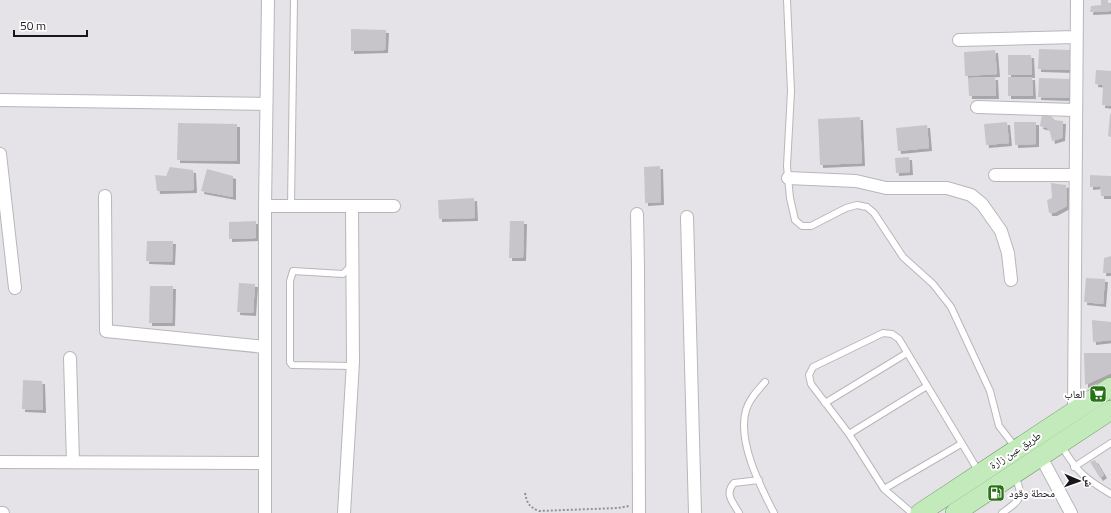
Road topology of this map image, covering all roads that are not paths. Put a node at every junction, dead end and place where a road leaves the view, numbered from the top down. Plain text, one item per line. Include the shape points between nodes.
1 (268, 0) edge
2 (294, 0) edge
3 (787, 0) edge
4 (1077, 0) edge
5 (1076, 37) junction
6 (959, 40) dead end
7 (0, 100) edge
8 (266, 104) junction
9 (977, 107) dead end
10 (1076, 110) junction
11 (0, 154) edge
12 (995, 175) dead end
13 (1074, 175) junction
14 (788, 178) junction
15 (105, 196) dead end
16 (265, 206) junction
17 (291, 206) junction
18 (352, 206) junction
19 (394, 206) dead end
20 (636, 214) dead end
21 (688, 217) dead end
22 (352, 264) junction
23 (1011, 280) dead end
24 (15, 288) dead end
25 (265, 347) junction
26 (907, 353) junction
27 (70, 358) dead end
28 (352, 366) junction
29 (765, 382) dead end
30 (927, 386) junction
31 (1111, 387) edge
32 (825, 403) junction
33 (1074, 410) junction
34 (1111, 410) edge
35 (849, 434) junction
36 (1111, 443) edge
37 (961, 444) junction
38 (1060, 444) junction
39 (1017, 449) junction
40 (1041, 456) junction
41 (0, 462) edge
42 (73, 462) junction
43 (265, 463) junction
44 (1074, 467) junction
45 (979, 473) junction
46 (1014, 474) junction
47 (759, 480) junction
48 (884, 488) junction
49 (1111, 494) edge
50 (639, 509) edge
51 (265, 513) edge
52 (344, 513) edge
53 (695, 513) edge
54 (739, 513) edge
55 (774, 513) edge
56 (912, 513) edge
57 (920, 513) edge
58 (955, 513) edge
59 (1002, 513) edge
60 (1071, 513) edge

1 - 8 street
2 - 17 lane
3 - 14 lane via 792,91 787,147
4 - 5 street
5 - 6 street
5 - 10 street
7 - 8 street
8 - 16 street
9 - 10 street
10 - 13 street
11 - 24 street
12 - 13 street
13 - 33 street
14 - 23 street via 856,181 886,188 947,188 970,195 982,204 1002,231
14 - 39 lane via 795,220 802,226 811,226 851,206 862,206 874,213 903,257 933,284 951,307 990,391 999,426
15 - 25 street via 106,331
16 - 17 street
16 - 25 street
17 - 18 street
18 - 19 street
18 - 22 street
20 - 50 street
21 - 53 street
22 - 28 street
22 - 28 lane via 343,274 293,270 290,281 292,365
25 - 43 street
26 - 30 lane
26 - 32 lane
26 - 32 lane via 899,339 892,334 883,333 813,367 809,375 811,384
27 - 42 street
28 - 52 street
29 - 47 lane via 750,400 744,420 745,442
30 - 35 lane
30 - 37 lane
31 - 33 main road, طريق عين زارة
32 - 35 lane
33 - 39 main road, طريق عين زارة
34 - 38 main road, طريق عين زارة
35 - 48 lane
36 - 44 lane
37 - 45 lane
37 - 48 lane
38 - 40 main road, طريق عين زارة
38 - 44 lane
39 - 45 main road, طريق عين زارة
40 - 46 main road, طريق عين زارة
40 - 60 street
41 - 42 street
42 - 43 street
43 - 51 street
44 - 49 lane via 1088,480
45 - 57 main road, طريق عين زارة
46 - 58 main road, طريق عين زارة
46 - 59 lane via 1020,488 1020,497 1018,502
47 - 54 lane via 734,483 729,488 729,494
47 - 55 lane
48 - 56 lane

